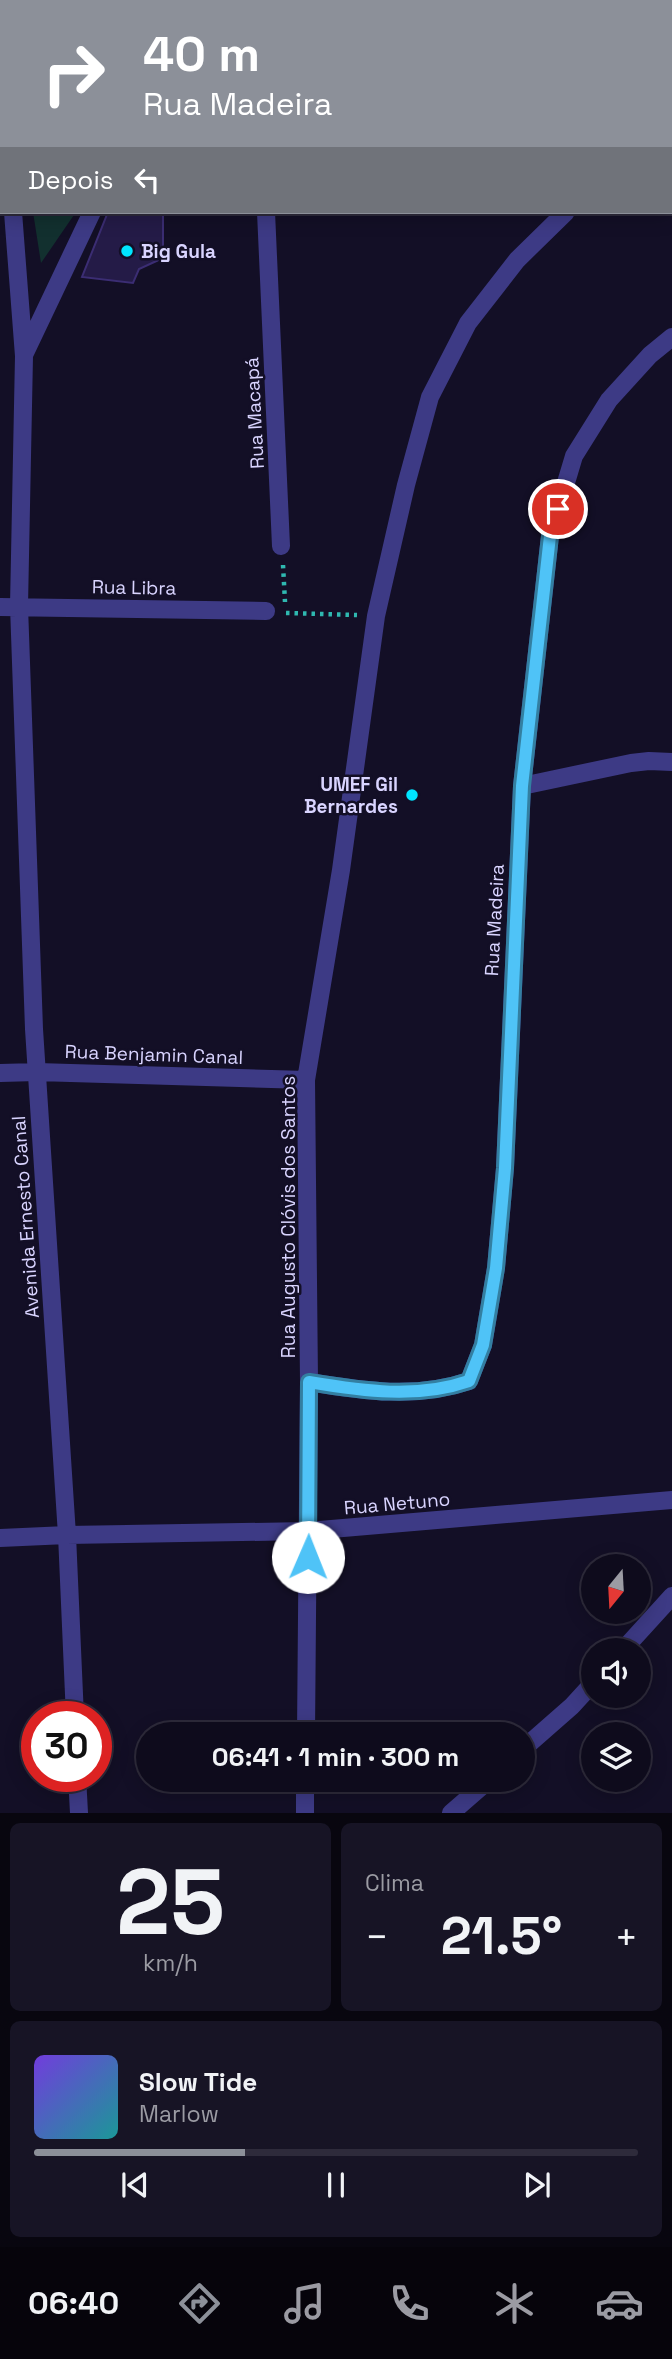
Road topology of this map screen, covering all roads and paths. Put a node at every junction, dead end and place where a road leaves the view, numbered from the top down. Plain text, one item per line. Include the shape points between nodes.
1 (13, 214) edge
2 (91, 214) edge
3 (265, 214) edge
4 (564, 214) edge
5 (672, 337) edge
6 (24, 356) junction
7 (281, 546) joint
8 (19, 606) junction
9 (0, 607) edge
10 (266, 611) joint
11 (286, 613) junction
12 (376, 616) junction
13 (672, 762) edge
14 (522, 786) junction
15 (37, 1072) junction
16 (0, 1073) edge
17 (306, 1080) junction
18 (309, 1382) junction
19 (672, 1500) edge
20 (308, 1531) junction
21 (67, 1535) junction
22 (0, 1538) edge
23 (672, 1596) edge
24 (634, 1638) edge
25 (581, 1696) edge
26 (74, 1701) edge
27 (306, 1722) edge
28 (535, 1738) edge
29 (78, 1792) edge
30 (305, 1792) edge
31 (475, 1792) edge
32 (79, 1813) edge
33 (305, 1813) edge
34 (451, 1813) edge

1 - 6 street, Avenida Ernesto Canal
2 - 6 street
3 - 7 street, Rua Macapá
4 - 12 street, Rua Augusto Clóvis dos Santos via 517,260 468,323 430,397
5 - 14 street, Rua Madeira via 609,400 574,456 550,536
6 - 8 street, Avenida Ernesto Canal
7 - 11 path
8 - 9 street, Rua Libra
8 - 10 street, Rua Libra
8 - 15 street, Avenida Ernesto Canal
10 - 11 path
11 - 12 path
12 - 17 street, Rua Augusto Clóvis dos Santos
13 - 14 street via 631,763
14 - 18 street, Rua Madeira via 505,1168 495,1279 483,1345 469,1381 444,1389 364,1392
15 - 16 street, Rua Benjamin Canal
15 - 17 street, Rua Benjamin Canal
15 - 21 street, Avenida Ernesto Canal
17 - 18 street, Rua Augusto Clóvis dos Santos
18 - 20 street, Rua Augusto Clóvis dos Santos
19 - 20 street, Rua Netuno
20 - 21 street, Rua Netuno
20 - 27 street, Rua Augusto Clóvis dos Santos
21 - 22 street, Rua Netuno
21 - 26 street, Avenida Ernesto Canal
23 - 24 street
25 - 28 street
29 - 32 street
30 - 33 street
31 - 34 street

